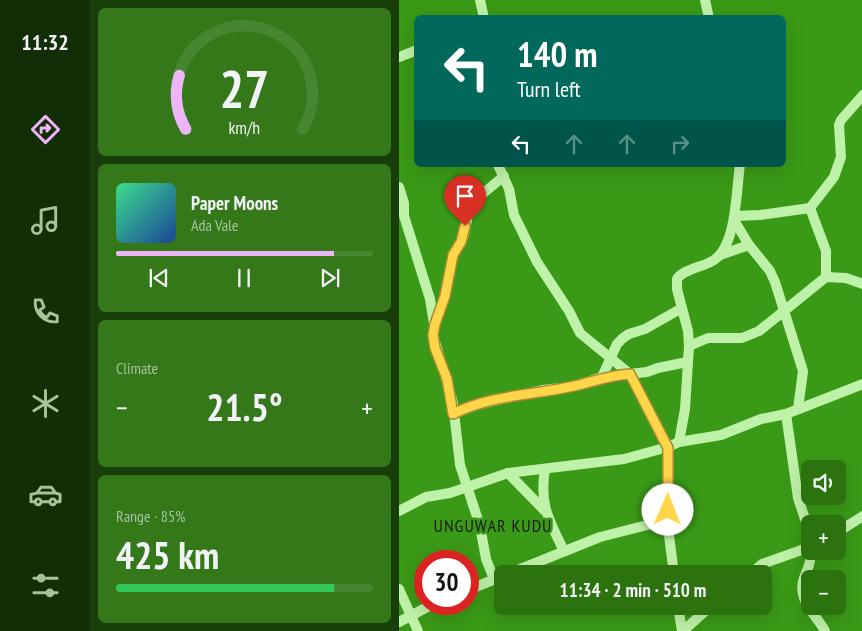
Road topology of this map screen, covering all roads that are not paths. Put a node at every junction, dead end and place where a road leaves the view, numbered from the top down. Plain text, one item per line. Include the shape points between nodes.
1 (480, 0) edge
2 (705, 0) edge
3 (483, 15) edge
4 (708, 15) edge
5 (414, 51) edge
6 (399, 57) edge
7 (862, 95) edge
8 (499, 167) edge
9 (740, 167) edge
10 (504, 176) junction
11 (399, 188) edge
12 (810, 208) junction
13 (735, 218) junction
14 (749, 245) junction
15 (719, 255) junction
16 (826, 277) junction
17 (862, 284) edge
18 (682, 308) junction
19 (783, 312) junction
20 (435, 324) junction
21 (689, 346) junction
22 (611, 358) junction
23 (687, 362) junction
24 (630, 374) junction
25 (602, 377) junction
26 (862, 384) edge
27 (798, 409) junction
28 (453, 414) junction
29 (786, 414) junction
30 (679, 442) junction
31 (668, 448) junction
32 (545, 469) junction
33 (508, 473) junction
34 (467, 486) junction
35 (399, 511) edge
36 (546, 512) junction
37 (804, 515) edge
38 (862, 516) edge
39 (667, 520) junction
40 (846, 527) edge
41 (564, 550) junction
42 (801, 551) edge
43 (811, 560) edge
44 (529, 565) edge
45 (673, 565) edge
46 (761, 565) edge
47 (494, 572) edge
48 (494, 580) edge
49 (479, 586) edge
50 (399, 588) edge
51 (414, 613) edge
52 (411, 614) junction
53 (680, 615) edge
54 (701, 615) edge
55 (399, 622) edge
56 (415, 629) edge
57 (683, 631) edge
58 (825, 631) edge

1 - 3 street
2 - 4 street
5 - 6 street
7 - 12 street via 839,125 841,157 834,177
8 - 10 street
9 - 13 street
10 - 20 street via 480,196 468,215 464,235 453,255 445,296
10 - 22 street via 514,215 537,262 580,333
11 - 20 street
12 - 13 street
12 - 16 street via 826,251
13 - 14 street
13 - 15 street
14 - 15 street
14 - 19 street via 770,271
15 - 18 street via 679,276 677,289
16 - 17 street via 846,278
16 - 19 street
18 - 21 street
18 - 22 street via 645,329 629,334 617,344
19 - 21 street via 743,338 708,338
19 - 27 street via 803,371
20 - 28 street via 435,348 447,379
21 - 23 street
22 - 24 street
22 - 25 street
23 - 24 street
23 - 30 street via 685,409
24 - 25 street
24 - 31 street
25 - 28 street via 584,384 486,403
26 - 27 street
27 - 29 street
28 - 34 street via 460,465
29 - 30 street via 721,435
29 - 37 street
30 - 31 street
31 - 32 street
31 - 39 street
32 - 33 street
32 - 36 street via 542,493
33 - 34 street
33 - 36 street
34 - 35 street via 427,497
34 - 47 street via 480,526 485,559
36 - 41 street
38 - 40 street
39 - 41 street
39 - 45 street
41 - 44 street
42 - 46 street
43 - 58 street via 804,578 803,594 805,603
48 - 49 street
50 - 52 street
51 - 52 street
52 - 55 street
52 - 56 street
53 - 57 street
54 - 57 street

